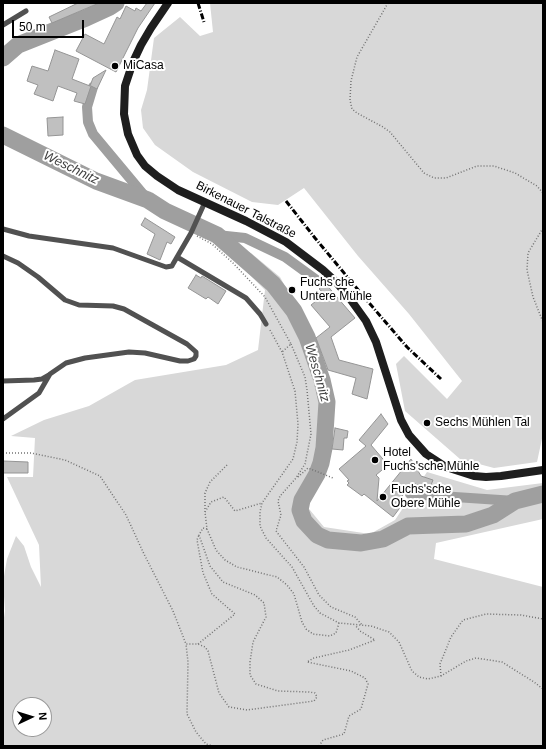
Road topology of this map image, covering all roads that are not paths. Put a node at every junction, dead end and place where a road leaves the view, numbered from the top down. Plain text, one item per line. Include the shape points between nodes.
1 (168, 3) edge
2 (26, 11) dead end
3 (3, 25) edge
4 (205, 202) junction
5 (3, 229) edge
6 (3, 256) edge
7 (177, 257) junction
8 (266, 324) road end
9 (50, 374) junction
10 (3, 381) edge
11 (3, 419) edge
12 (543, 470) edge

1 - 4 main road, Birkenauer Talstraße via 133,62 126,86 124,114 128,134 137,155 146,166 178,190
2 - 3 lane
4 - 7 lane
4 - 12 main road, Birkenauer Talstraße via 286,242 336,282 366,321 376,342 400,420 426,454 446,467 474,476 501,476
5 - 7 lane via 29,236 108,247 166,267 172,266
6 - 9 lane via 38,277 65,300 79,305 113,306 124,309 187,344 196,352 194,359 188,361 144,353 106,354 66,363
7 - 8 lane via 246,298
9 - 10 lane via 42,379
9 - 11 lane via 39,393

